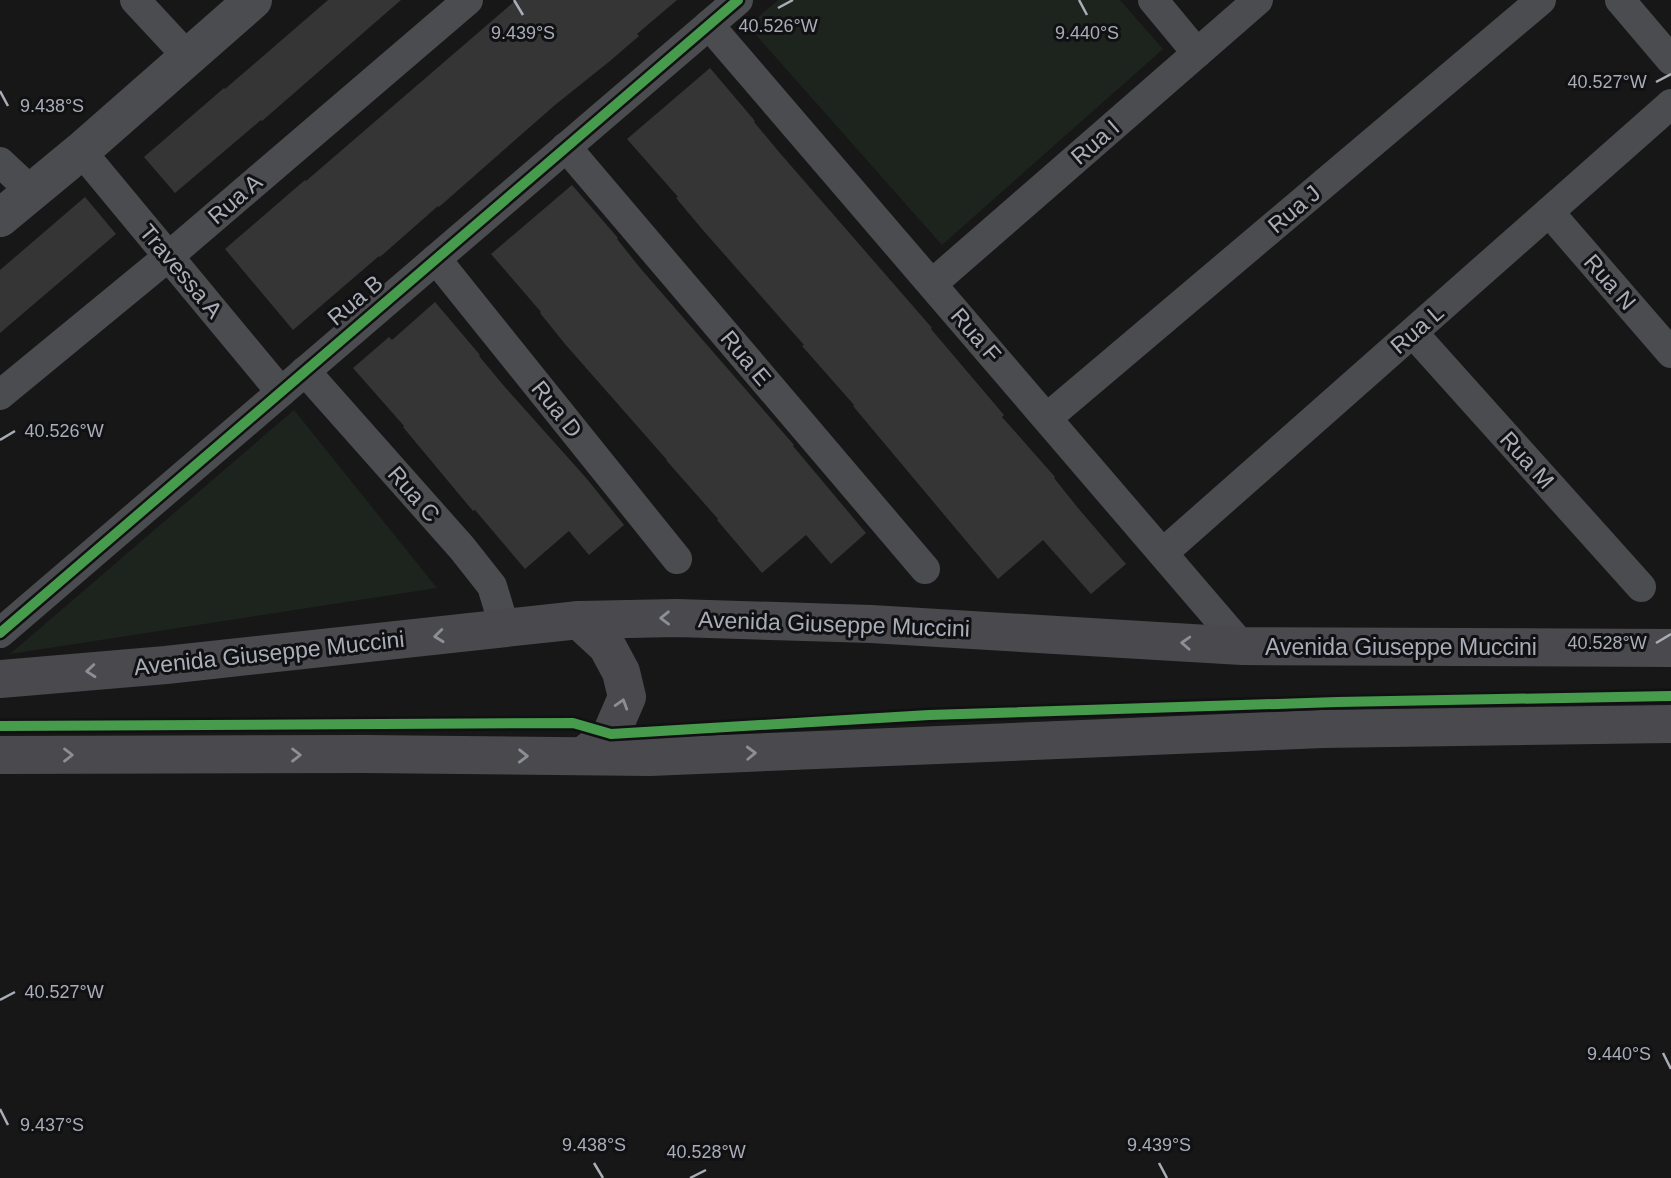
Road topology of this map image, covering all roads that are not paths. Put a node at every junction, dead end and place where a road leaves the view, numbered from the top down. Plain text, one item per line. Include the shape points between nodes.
1 (135, 0) edge
2 (253, 0) edge
3 (468, 0) edge
4 (738, 0) edge
5 (1153, 0) edge
6 (1258, 0) edge
7 (1541, 0) edge
8 (1620, 0) edge
9 (709, 25) junction
10 (1197, 53) junction
11 (188, 57) junction
12 (1671, 60) edge
13 (1671, 104) edge
14 (566, 147) junction
15 (81, 151) junction
16 (0, 162) edge
17 (32, 192) junction
18 (1549, 212) junction
19 (0, 218) edge
20 (169, 256) junction
21 (436, 259) junction
22 (932, 284) junction
23 (1413, 332) junction
24 (1671, 353) edge
25 (305, 371) junction
26 (281, 392) junction
27 (0, 395) edge
28 (1047, 418) junction
29 (1163, 553) junction
30 (677, 559) dead end
31 (925, 569) dead end
32 (1641, 587) dead end
33 (579, 620) junction
34 (505, 629) junction
35 (0, 633) edge
36 (1242, 646) junction
37 (1671, 648) edge
38 (0, 679) edge
39 (1671, 724) edge
40 (0, 755) edge
41 (583, 756) junction

1 - 11 street
2 - 11 street
3 - 20 street, Rua A
4 - 9 street, Rua B
5 - 10 street
6 - 10 street, Rua I
7 - 28 street, Rua J
8 - 12 street
9 - 14 street, Rua B
9 - 22 street, Rua F
10 - 22 street, Rua I
11 - 15 street
13 - 18 street, Rua L
14 - 21 street, Rua B
14 - 31 street, Rua E
15 - 17 street
15 - 20 street, Travessa A
16 - 17 street
17 - 19 street
18 - 23 street, Rua L
18 - 24 street, Rua N
20 - 26 street, Travessa A
20 - 27 street, Rua A
21 - 25 street, Rua B
21 - 30 street, Rua D
22 - 28 street, Rua F
23 - 29 street, Rua L
23 - 32 street, Rua M
25 - 26 street, Rua B
25 - 34 street, Rua C via 492,586
26 - 35 street, Rua B
28 - 29 street, Rua F
29 - 36 street, Rua F
33 - 34 main road, Avenida Giuseppe Muccini
36 -> 33 main road, Avenida Giuseppe Muccini via 860,624
41 -> 33 main road via 611,734 627,697 621,672 607,646
34 -> 38 main road, Avenida Giuseppe Muccini
36 - 37 main road, Avenida Giuseppe Muccini
41 -> 39 main road via 1322,729
40 -> 41 main road

